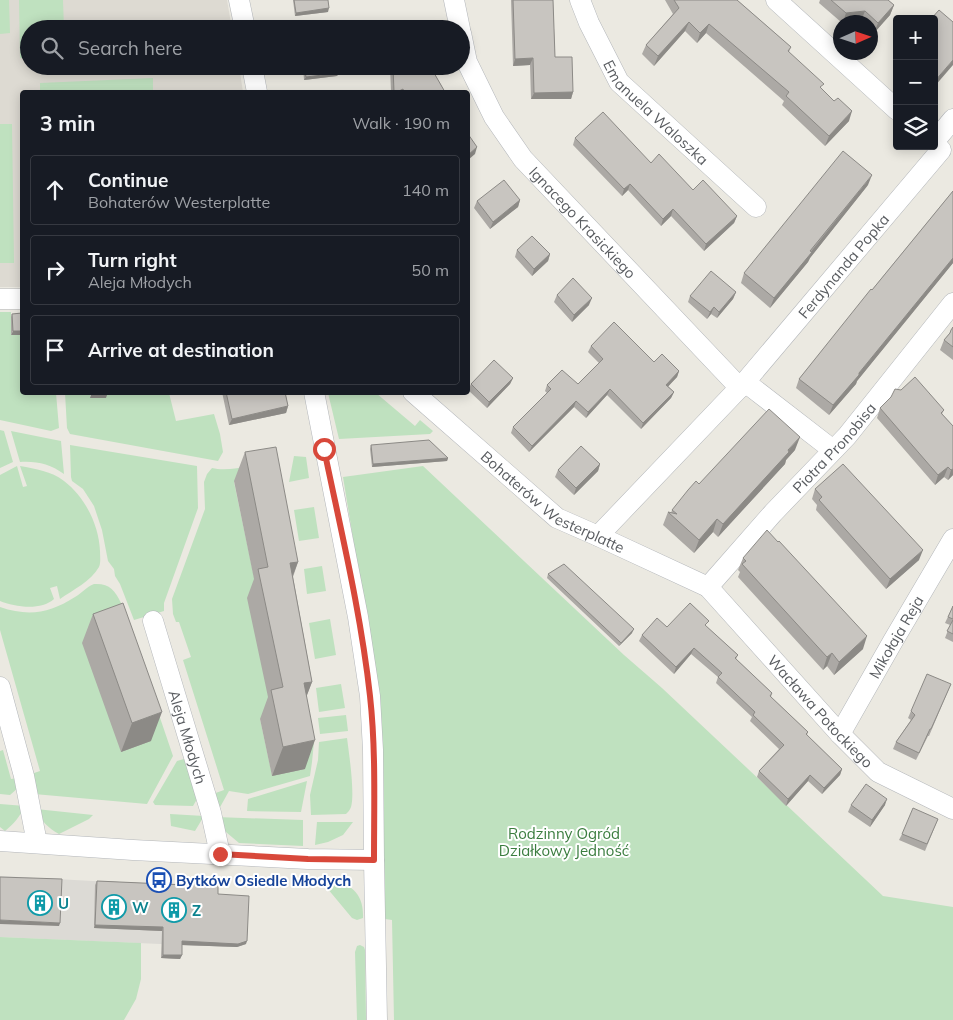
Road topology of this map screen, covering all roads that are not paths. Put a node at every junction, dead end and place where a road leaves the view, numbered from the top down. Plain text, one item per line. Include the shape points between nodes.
1 (239, 0) edge
2 (454, 0) edge
3 (580, 0) edge
4 (776, 0) edge
5 (242, 20) edge
6 (458, 20) edge
7 (470, 66) edge
8 (254, 75) edge
9 (257, 90) edge
10 (893, 106) edge
11 (953, 119) edge
12 (941, 149) edge
13 (756, 207) dead end
14 (0, 299) edge
15 (20, 299) edge
16 (953, 303) edge
17 (743, 385) junction
18 (315, 395) edge
19 (416, 395) edge
20 (833, 450) junction
21 (598, 536) junction
22 (953, 539) edge
23 (708, 587) junction
24 (153, 621) dead end
25 (0, 687) edge
26 (840, 734) junction
27 (953, 809) edge
28 (0, 841) edge
29 (37, 843) junction
30 (220, 854) junction
31 (374, 860) junction
32 (377, 1020) edge

1 - 5 street
2 - 6 street
3 - 13 street, Emanuela Waloszka via 619,82
4 - 10 street
7 - 17 street, Ignacego Krasickiego via 494,117 523,158 622,264
8 - 9 street
11 - 12 street, Ferdynanda Popka
12 - 17 street, Ferdynanda Popka
14 - 15 street
16 - 20 street, Piotra Pronobisa
17 - 20 street, Ignacego Krasickiego
17 - 21 street, Ferdynanda Popka
18 - 31 street via 358,617 370,696
19 - 21 street, Bohaterów Westerplatte via 558,518
20 - 23 street, Piotra Pronobisa
21 - 23 street, Bohaterów Westerplatte
22 - 26 street, Mikołaja Reja
23 - 26 street, Wacława Potockiego
24 - 30 street, Aleja Młodych via 211,813
25 - 29 street via 24,776
26 - 27 street, Wacława Potockiego via 878,772
28 - 29 street
29 - 30 street
30 - 31 street
31 - 32 street

